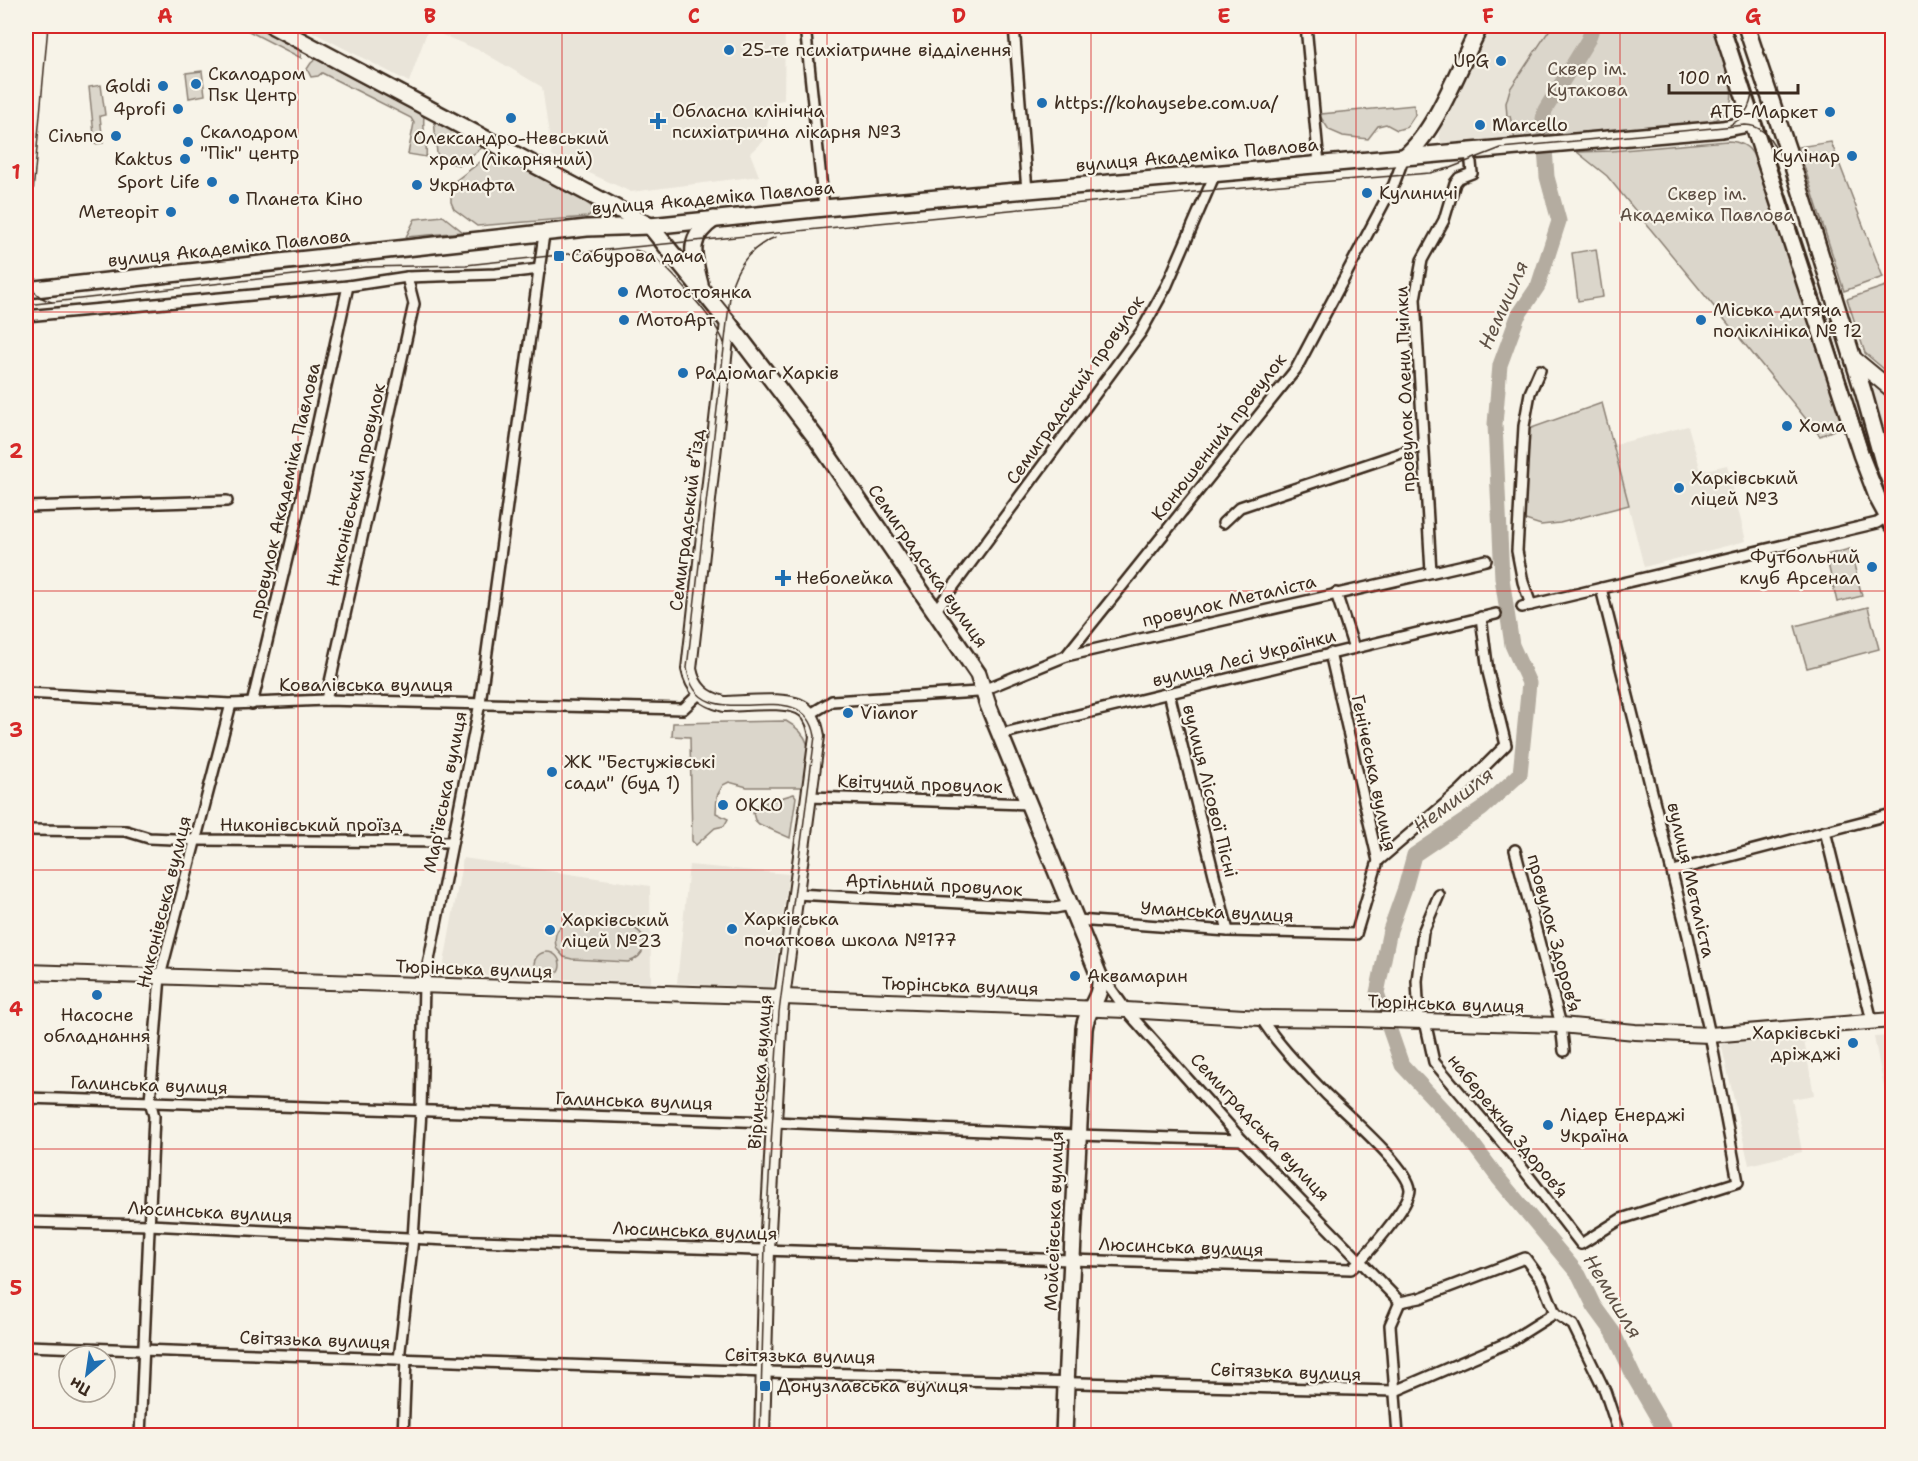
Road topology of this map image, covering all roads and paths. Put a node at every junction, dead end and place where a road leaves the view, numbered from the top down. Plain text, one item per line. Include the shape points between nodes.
1 (273, 26) edge
2 (805, 26) edge
3 (1014, 26) edge
4 (1306, 26) edge
5 (1480, 26) edge
6 (1721, 26) edge
7 (1746, 26) edge
8 (1753, 123) junction
9 (1470, 152) junction
10 (1404, 157) junction
11 (1790, 157) junction
12 (1319, 164) junction
13 (1215, 174) junction
14 (1027, 191) junction
15 (591, 195) junction
16 (824, 208) junction
17 (714, 219) junction
18 (650, 226) junction
19 (587, 228) junction
20 (544, 234) junction
21 (540, 269) junction
22 (407, 277) junction
23 (348, 286) junction
24 (700, 287) junction
25 (26, 290) edge
26 (26, 316) edge
27 (728, 322) junction
28 (1818, 323) junction
29 (1851, 356) junction
30 (1540, 370) dead end
31 (1893, 390) edge
32 (1422, 446) junction
33 (1867, 471) junction
34 (1892, 482) edge
35 (226, 501) dead end
36 (26, 507) edge
37 (1891, 518) edge
38 (1223, 524) dead end
39 (1486, 560) dead end
40 (1431, 572) junction
41 (1601, 588) junction
42 (1336, 593) junction
43 (936, 610) junction
44 (1496, 614) dead end
45 (1481, 617) junction
46 (1354, 648) junction
47 (1330, 653) junction
48 (1066, 656) junction
49 (985, 690) junction
50 (26, 693) edge
51 (700, 693) junction
52 (1169, 693) junction
53 (326, 700) junction
54 (480, 703) junction
55 (231, 704) junction
56 (252, 704) junction
57 (809, 715) junction
58 (1000, 734) junction
59 (809, 797) junction
60 (1029, 804) junction
61 (1893, 814) edge
62 (26, 830) edge
63 (1825, 831) junction
64 (196, 840) junction
65 (452, 842) junction
66 (1515, 850) dead end
67 (1377, 861) junction
68 (1673, 871) junction
69 (796, 894) junction
70 (1439, 895) dead end
71 (1070, 905) junction
72 (1077, 920) junction
73 (1228, 931) junction
74 (1356, 934) joint
75 (26, 972) edge
76 (1099, 972) junction
77 (160, 976) junction
78 (424, 985) junction
79 (782, 997) junction
80 (1090, 1009) junction
81 (1126, 1010) junction
82 (1261, 1018) junction
83 (1418, 1020) junction
84 (1893, 1020) edge
85 (1872, 1021) junction
86 (1562, 1025) junction
87 (1710, 1035) junction
88 (1564, 1051) dead end
89 (26, 1098) edge
90 (150, 1101) junction
91 (421, 1111) junction
92 (774, 1122) junction
93 (1077, 1135) junction
94 (1242, 1140) junction
95 (1738, 1182) joint
96 (26, 1222) edge
97 (149, 1225) junction
98 (413, 1239) junction
99 (767, 1249) junction
100 (1073, 1259) junction
101 (1361, 1261) junction
102 (1400, 1302) junction
103 (1555, 1312) junction
104 (26, 1346) edge
105 (143, 1351) junction
106 (403, 1359) junction
107 (764, 1372) junction
108 (1066, 1382) junction
109 (1395, 1391) junction
110 (140, 1436) edge
111 (403, 1436) edge
112 (762, 1436) edge
113 (1064, 1436) edge
114 (1398, 1436) edge
115 (1620, 1436) edge

1 - 15 main road
2 - 16 street
3 - 14 street
4 - 12 street
5 - 10 main road via 1434,120 1418,145
6 - 8 main road
7 - 11 main road
8 - 9 main road, вулиця Академіка Павлова
8 - 11 main road via 1771,133
8 - 28 main road
9 - 10 main road, вулиця Академіка Павлова
9 - 32 street, провулок Олени Пчілки via 1472,173 1455,183 1445,217 1422,260 1417,280
10 - 12 main road, вулиця Академіка Павлова
10 - 48 street, Конюшенний провулок via 1394,184 1296,369
11 - 29 main road
12 - 13 main road, вулиця Академіка Павлова
13 - 14 main road, вулиця Академіка Павлова
13 - 43 street, Семиградський провулок via 1167,285 1141,332
14 - 16 main road, вулиця Академіка Павлова
15 - 18 main road
15 - 19 main road via 601,212 598,220
16 - 17 main road, вулиця Академіка Павлова
17 - 18 main road, вулиця Академіка Павлова
17 - 24 main road via 699,231 693,246
18 - 19 main road, вулиця Академіка Павлова
18 - 24 main road, Семиградська вулиця
19 - 20 main road, вулиця Академіка Павлова
20 - 21 street, Мар'ївська вулиця
20 - 25 main road, вулиця Академіка Павлова
21 - 22 street
21 - 54 street, Мар'ївська вулиця
22 - 23 street
22 - 53 street, Никонівський провулок via 414,304
23 - 26 street
23 - 56 street, провулок Академіка Павлова
24 - 27 main road, Семиградська вулиця
27 - 43 main road, Семиградська вулиця via 816,438
27 - 51 main road, Семиградський в’їзд via 689,669
28 - 29 main road
28 - 33 main road
29 - 31 main road
29 - 34 main road
30 - 41 street via 1530,393 1524,426 1516,551 1526,606
32 - 38 street via 1240,507
32 - 40 street, провулок Олени Пчілки
33 - 34 main road via 1881,481
33 - 37 main road
35 - 36 street
37 - 41 street
39 - 40 street, провулок Металіста
40 - 42 street, провулок Металіста
41 - 68 street, вулиця Металіста
42 - 46 street
42 - 48 street, провулок Металіста
43 - 49 main road, Семиградська вулиця
44 - 45 street, вулиця Лесі Українки
45 - 46 street, вулиця Лесі Українки
45 - 67 street via 1488,672 1506,745 1461,790
46 - 47 street, вулиця Лесі Українки
47 - 52 street, вулиця Лесі Українки
47 - 67 street, Генічеська вулиця
48 - 49 street, провулок Металіста
49 - 57 street via 832,701
49 - 58 main road, Семиградська вулиця
50 - 55 street, Ковалівська вулиця
51 - 54 street, Ковалівська вулиця via 683,709
51 - 57 main road via 724,704 789,703
52 - 58 street, вулиця Лесі Українки
52 - 73 street, вулиця Лісової Пісні
53 - 54 street, Ковалівська вулиця
53 - 56 street, Ковалівська вулиця
54 - 65 street, Мар'ївська вулиця
55 - 56 street, Ковалівська вулиця
55 - 64 street, Никонівська вулиця
57 - 59 main road, Віринська вулиця via 817,736
58 - 60 main road, Семиградська вулиця
59 - 60 street, Квітучий провулок
59 - 69 main road, Віринська вулиця
60 - 71 main road, Семиградська вулиця
61 - 63 street
62 - 64 street, Никонівський проїзд via 126,831 149,837
63 - 68 street
63 - 85 street
64 - 65 street, Никонівський проїзд
64 - 77 street, Никонівська вулиця
65 - 78 street, Мар'ївська вулиця
66 - 86 street, провулок Здоров’я
67 - 74 street, Генічеська вулиця
68 - 87 street, вулиця Металіста
69 - 71 street, Артільний провулок via 1055,908
69 - 79 main road, Віринська вулиця
70 - 83 street, набережна Здоров’я via 1423,932 1417,981
71 - 72 main road, Семиградська вулиця
72 - 73 street, Уманська вулиця
72 - 76 main road, Семиградська вулиця
73 - 74 street, Уманська вулиця
75 - 77 main road, Тюрінська вулиця
76 - 80 main road via 1100,988
76 - 81 street, Семиградська вулиця
77 - 78 main road, Тюрінська вулиця
77 - 90 street, Никонівська вулиця
78 - 79 main road, Тюрінська вулиця
78 - 91 street, Мар'ївська вулиця
79 - 80 main road, Тюрінська вулиця
79 - 92 main road, Віринська вулиця
80 - 81 main road, Тюрінська вулиця
80 - 93 main road, Мойсеївська вулиця via 1085,1019
81 - 82 main road, Тюрінська вулиця
81 - 94 street, Семиградська вулиця
82 - 83 main road, Тюрінська вулиця
82 - 101 street via 1271,1034 1408,1180 1410,1193 1406,1204
83 - 86 main road, Тюрінська вулиця
83 - 95 street, набережна Здоров’я via 1434,1062 1581,1244 1621,1219
84 - 85 main road, Тюрінська вулиця
85 - 87 main road, Тюрінська вулиця
86 - 87 main road, Тюрінська вулиця
86 - 88 street, провулок Здоров’я
87 - 95 street, вулиця Металіста
89 - 90 street, Галинська вулиця
90 - 91 street, Галинська вулиця
90 - 97 street, Никонівська вулиця via 154,1116
91 - 92 street, Галинська вулиця
91 - 98 street, Мар'ївська вулиця
92 - 93 street, Галинська вулиця
92 - 99 main road, Віринська вулиця
93 - 94 street, Галинська вулиця
93 - 100 main road, Мойсеївська вулиця
94 - 101 street, Семиградська вулиця
96 - 97 street, Люсинська вулиця
97 - 98 street, Люсинська вулиця
97 - 105 street, Никонівська вулиця
98 - 99 street, Люсинська вулиця
98 - 106 street, Мар'ївська вулиця
99 - 100 street, Люсинська вулиця
99 - 107 main road, Віринська вулиця
100 - 101 street, Люсинська вулиця via 1345,1270
100 - 108 main road, Мойсеївська вулиця
101 - 102 street, Семиградська вулиця
102 - 103 street via 1525,1258 1542,1281
102 - 109 street via 1390,1325
103 - 109 street, Світязька вулиця via 1509,1342
103 - 115 street via 1573,1325 1605,1391
104 - 105 street, Світязька вулиця
105 - 106 street, Світязька вулиця
105 - 110 street, Никонівська вулиця
106 - 107 street, Світязька вулиця
106 - 111 street, Мар'ївська вулиця
107 - 108 street, Світязька вулиця
107 - 112 main road, Віринська вулиця
108 - 109 street, Світязька вулиця
108 - 113 main road, Мойсеївська вулиця
109 - 114 street

